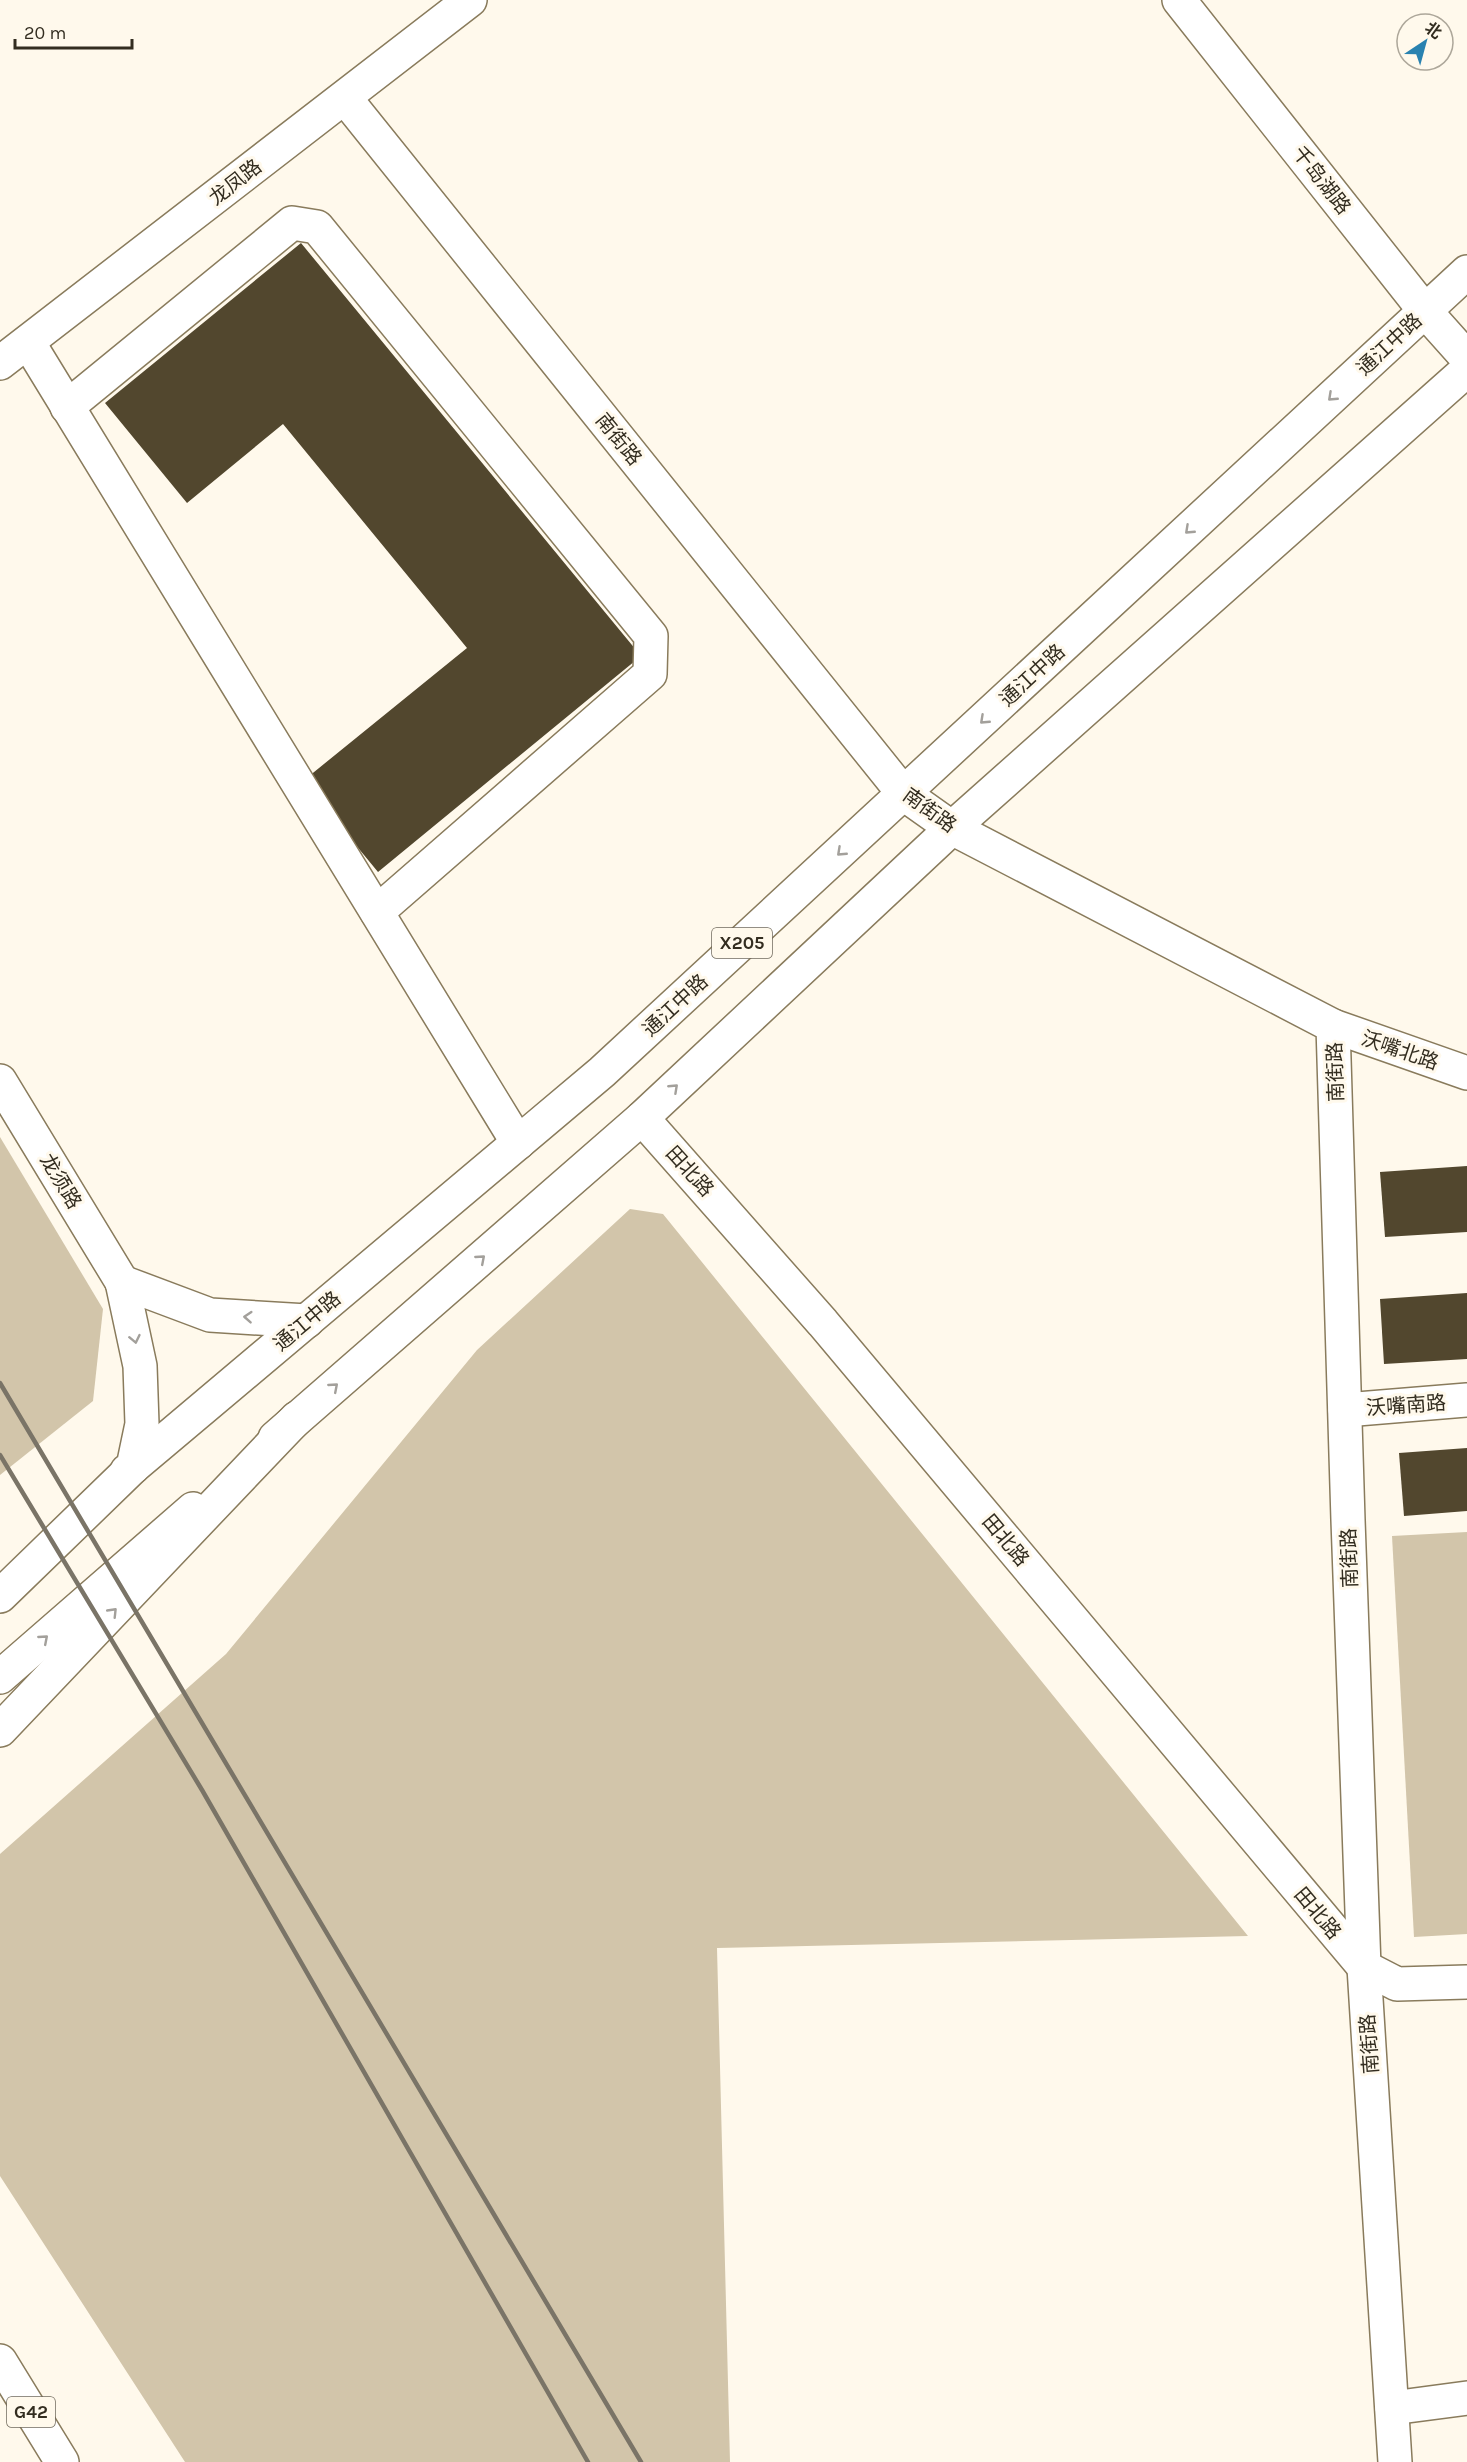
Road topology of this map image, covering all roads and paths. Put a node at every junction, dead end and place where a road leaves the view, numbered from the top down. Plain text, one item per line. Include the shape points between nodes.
1 (470, 0) edge
2 (1179, 0) edge
3 (345, 98) junction
4 (1467, 272) edge
5 (1425, 311) junction
6 (28, 342) junction
7 (1467, 358) edge
8 (0, 363) edge
9 (1467, 370) edge
10 (67, 407) junction
11 (904, 794) junction
12 (952, 828) junction
13 (377, 912) junction
14 (1334, 1026) junction
15 (1467, 1073) edge
16 (0, 1081) edge
17 (642, 1118) junction
18 (518, 1143) junction
19 (122, 1282) junction
20 (307, 1321) junction
21 (1467, 1400) edge
22 (1344, 1410) junction
23 (297, 1418) junction
24 (133, 1467) junction
25 (0, 1564) edge
26 (0, 1596) edge
27 (0, 1677) edge
28 (0, 1730) edge
29 (1364, 1967) junction
30 (1467, 1982) edge
31 (0, 2361) edge
32 (1467, 2398) edge
33 (1392, 2408) junction
34 (62, 2462) edge
35 (1395, 2462) edge

1 - 3 main road, 龙凤路
2 - 5 main road, 千岛湖路
3 - 6 main road, 龙凤路
3 - 11 main road, 南街路
4 - 5 main road, 通江中路 / X205
5 - 7 main road, 千岛湖路
5 -> 11 main road, 通江中路 / X205
6 - 8 main road, 龙凤路
6 - 10 main road
9 - 12 main road, X205
10 - 13 main road
10 - 13 main road via 292,224 317,227 651,636 650,674
11 - 12 main road, 南街路
11 -> 18 main road, 通江中路 / X205 via 602,1072
12 - 14 main road, 南街路
17 -> 12 main road, X205
13 - 18 main road
14 - 15 main road, 沃嘴北路
14 - 22 main road, 南街路
16 - 19 main road, 龙须路
23 -> 17 main road, X205
17 - 29 main road, 田北路 via 823,1323
18 - 20 main road, 通江中路 / X205
20 -> 19 main road via 210,1315
19 -> 24 main road, 龙须路 via 140,1366 142,1424
20 - 24 main road, 通江中路 / X205
21 - 22 main road, 沃嘴南路
22 - 29 main road, 南街路
27 -> 23 main road, X205
28 -> 23 main road
24 - 25 main road
24 - 26 main road, 通江中路 / X205
29 - 30 main road via 1397,1984
29 - 33 main road, 南街路
31 - 34 main road, G42
32 - 33 main road
33 - 35 main road, 南街路

